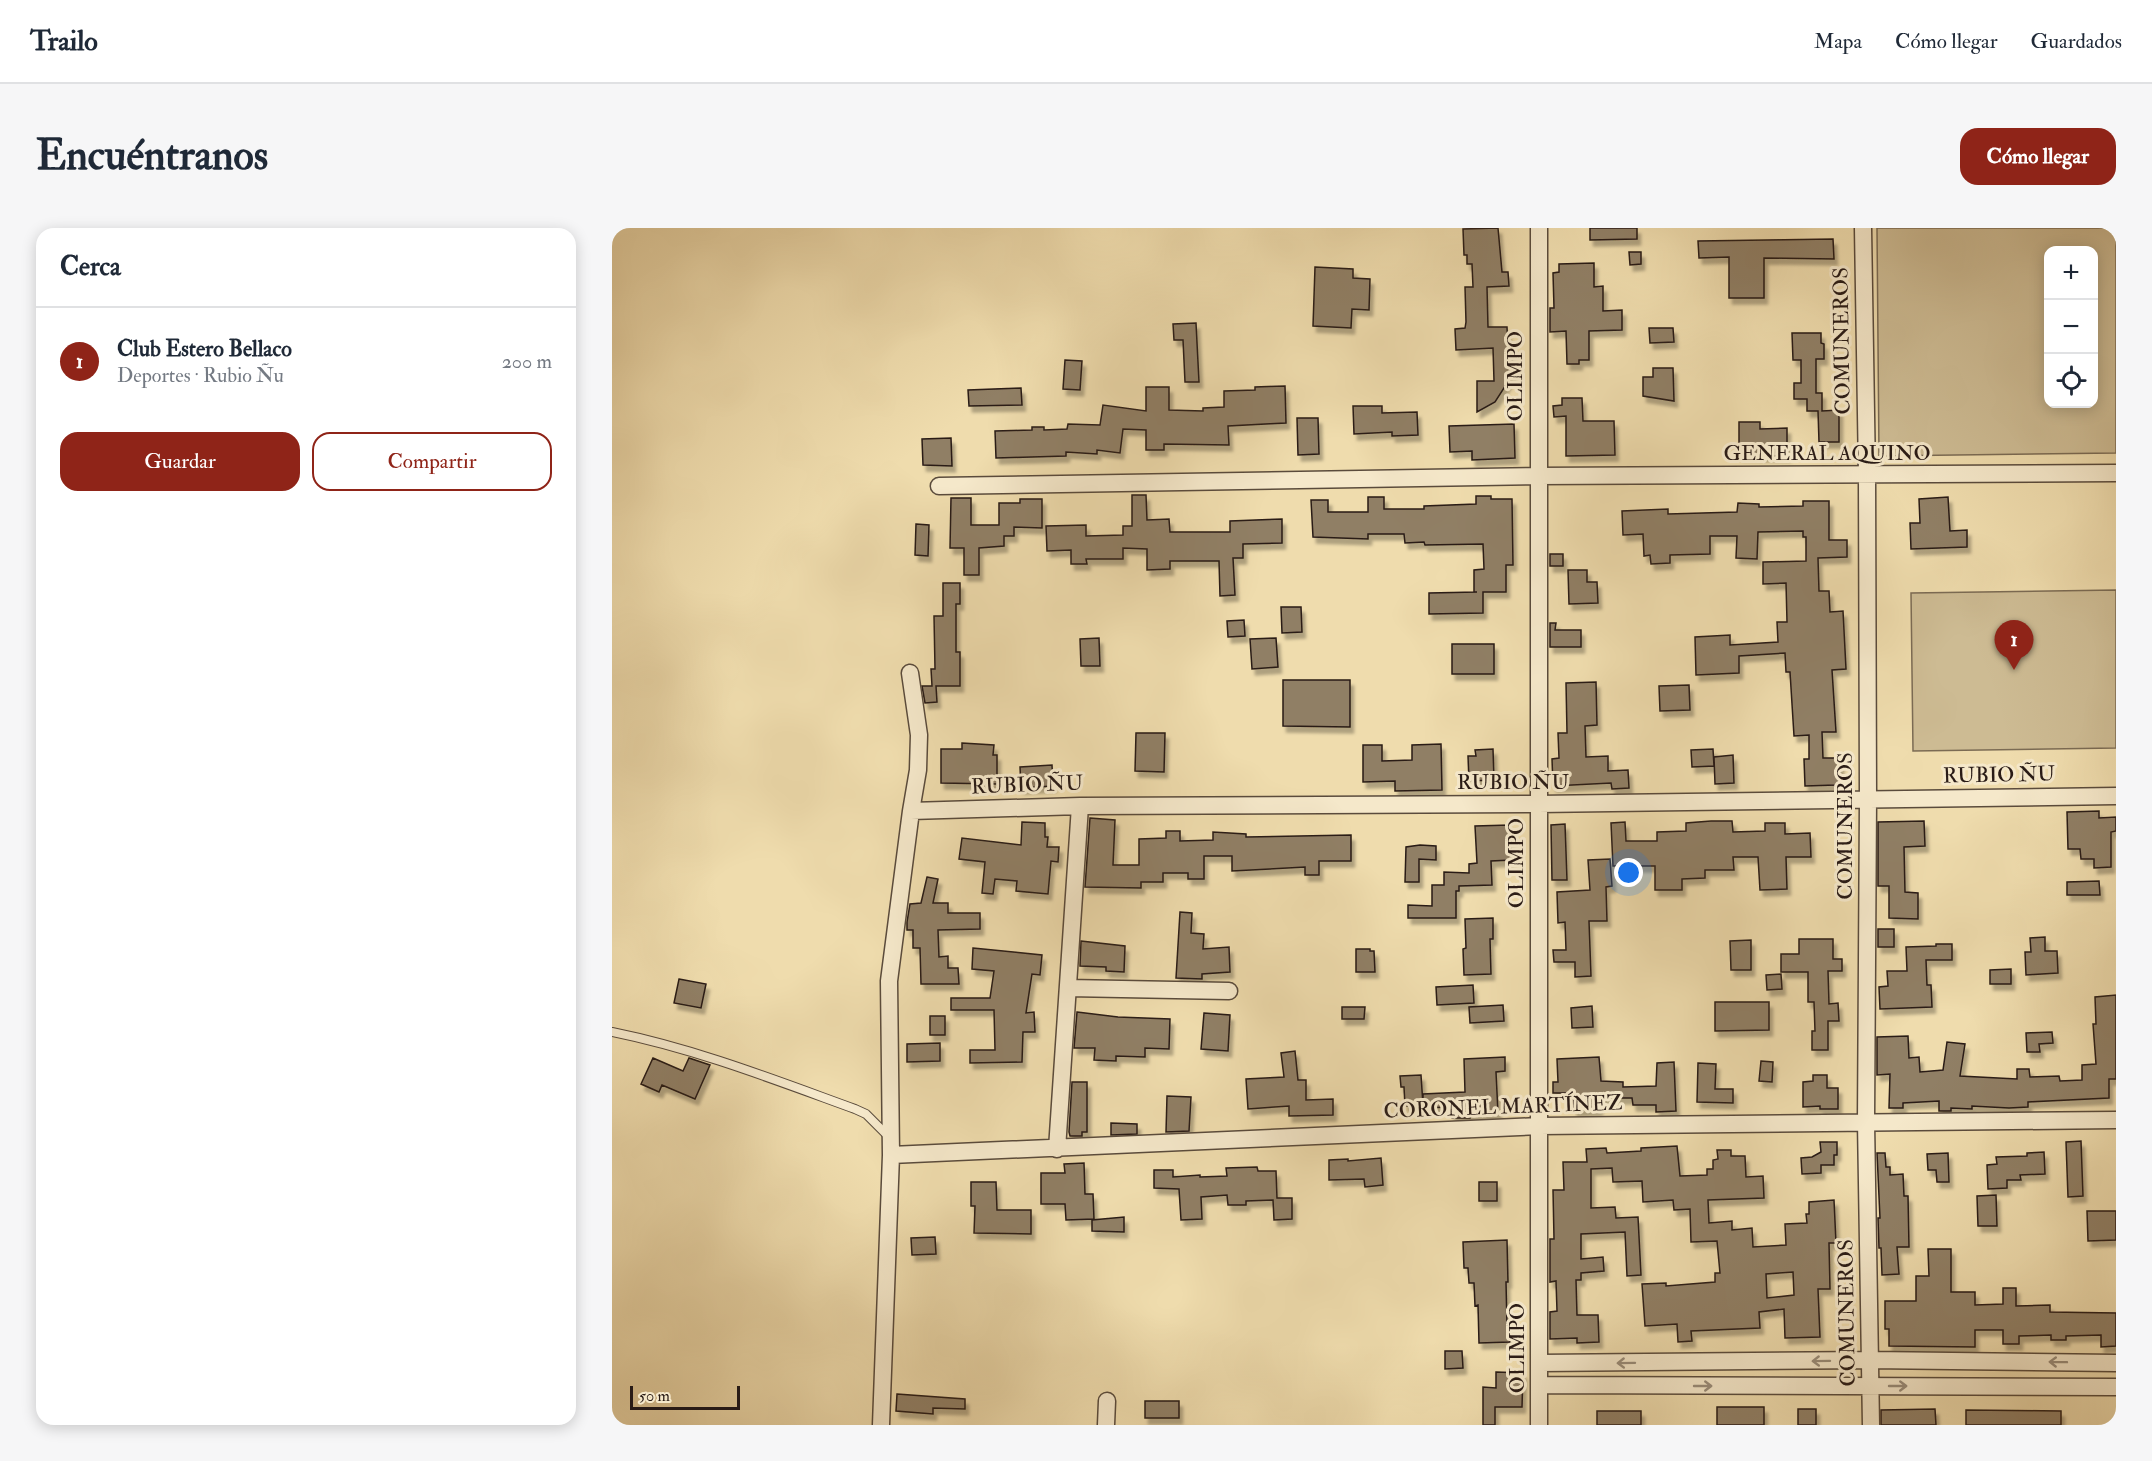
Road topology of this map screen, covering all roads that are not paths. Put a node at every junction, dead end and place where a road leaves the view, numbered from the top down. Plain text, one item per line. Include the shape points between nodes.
1 (1539, 228) edge
2 (1863, 228) edge
3 (2116, 474) edge
4 (1537, 476) junction
5 (1867, 476) junction
6 (939, 486) dead end
7 (910, 673) dead end
8 (2116, 796) edge
9 (1868, 799) junction
10 (1538, 804) junction
11 (1080, 806) junction
12 (911, 811) junction
13 (1068, 988) junction
14 (1229, 991) dead end
15 (612, 1032) edge
16 (2116, 1120) edge
17 (1866, 1122) junction
18 (1540, 1126) junction
19 (891, 1147) junction
20 (1057, 1149) junction
21 (1870, 1360) junction
22 (2116, 1363) edge
23 (1540, 1364) junction
24 (1540, 1385) junction
25 (1871, 1386) junction
26 (2116, 1387) edge
27 (1107, 1401) dead end
28 (881, 1425) edge
29 (1106, 1425) edge
30 (1539, 1425) edge
31 (1871, 1425) edge

1 - 4 street, OLIMPO
2 - 5 street, COMUNEROS
3 - 5 street, GENERAL AQUINO
4 - 5 street, GENERAL AQUINO
4 - 6 street, GENERAL AQUINO
4 - 10 street, OLIMPO
5 - 9 street, COMUNEROS
7 - 12 street via 919,735
8 - 9 street, RUBIO ÑU
9 - 10 street, RUBIO ÑU
9 - 17 street, COMUNEROS
10 - 11 street, RUBIO ÑU
10 - 18 street, OLIMPO
11 - 12 street, RUBIO ÑU
11 - 13 street
12 - 19 street via 889,981
13 - 14 street
13 - 20 street
15 - 19 lane via 663,1042 855,1109 866,1114
16 - 17 street, CORONEL MARTÍNEZ
17 - 18 street, CORONEL MARTÍNEZ
17 - 21 street, COMUNEROS
18 - 20 street, CORONEL MARTÍNEZ
18 - 23 street, OLIMPO
19 - 20 street, CORONEL MARTÍNEZ
19 - 28 street
22 -> 21 street
21 -> 23 street
21 - 25 street, COMUNEROS
23 - 24 street, OLIMPO
24 -> 25 street
24 - 30 street, OLIMPO
25 -> 26 street
25 - 31 street, COMUNEROS
27 - 29 street

